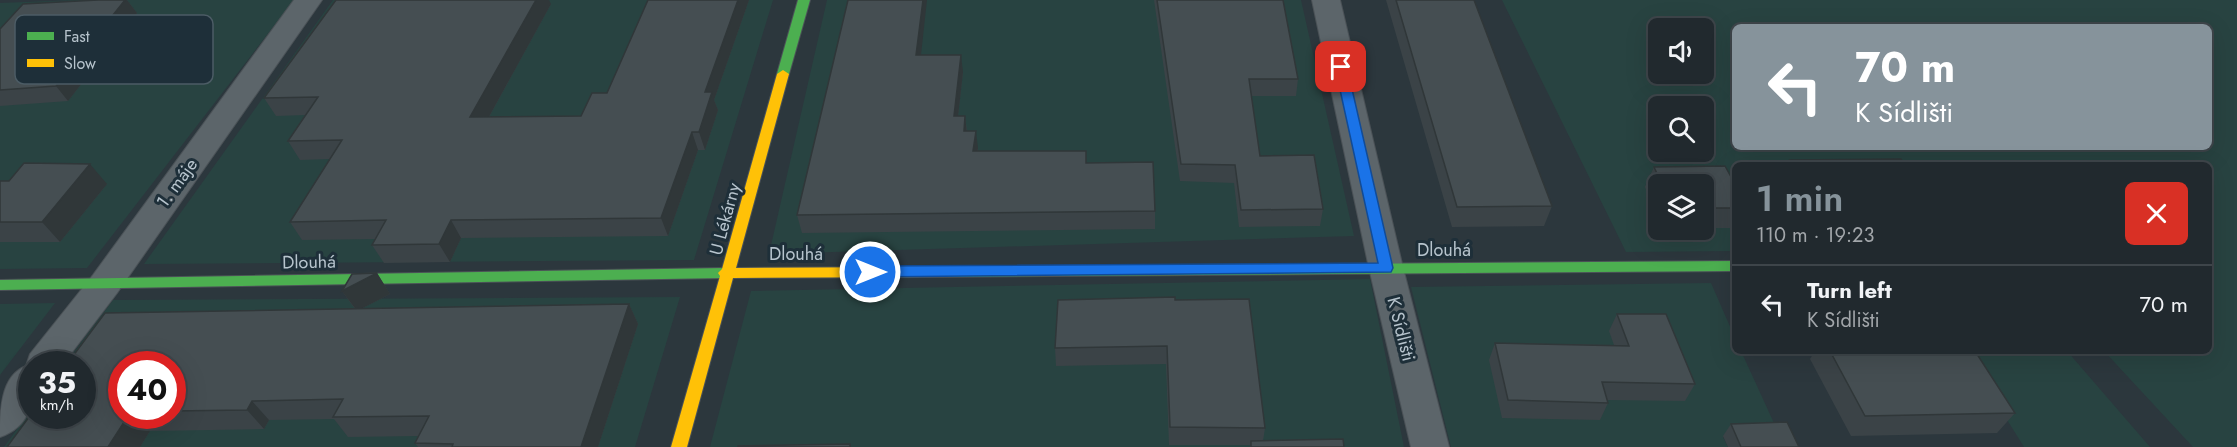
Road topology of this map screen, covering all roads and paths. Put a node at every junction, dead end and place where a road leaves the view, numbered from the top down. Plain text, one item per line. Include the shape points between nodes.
1 (308, 0) edge
2 (804, 0) edge
3 (1326, 0) edge
4 (1732, 266) edge
5 (1386, 268) junction
6 (729, 273) junction
7 (105, 284) junction
8 (0, 285) edge
9 (53, 351) edge
10 (18, 397) edge
11 (0, 421) edge
12 (679, 447) edge
13 (1430, 447) edge

1 - 7 street, 1. máje
2 - 6 street, U Lékárny
3 - 5 street, K Sídlišti
4 - 5 street, Dlouhá
5 - 6 street, Dlouhá
5 - 13 street, K Sídlišti
6 - 7 street, Dlouhá
6 - 12 street, U Lékárny
7 - 8 street, Dlouhá
7 - 9 street, 1. máje
10 - 11 street

